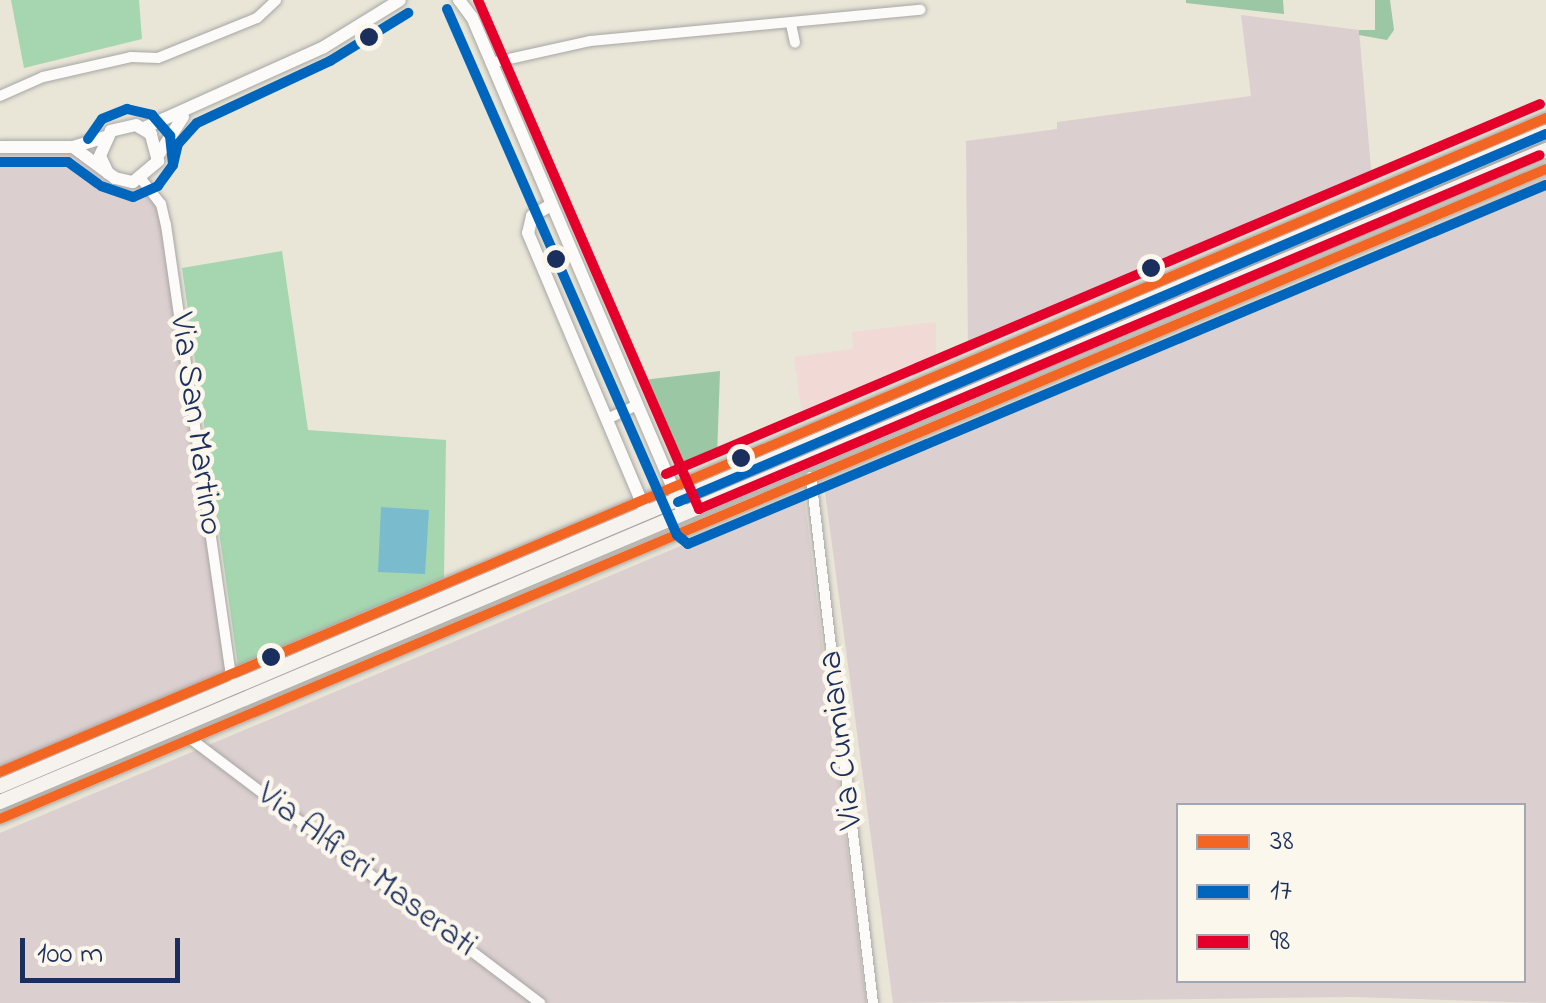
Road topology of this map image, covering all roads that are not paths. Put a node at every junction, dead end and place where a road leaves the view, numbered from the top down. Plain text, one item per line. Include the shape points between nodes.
1 (276, 0) edge
2 (400, 0) edge
3 (458, 0) edge
4 (471, 0) edge
5 (921, 10) dead end
6 (472, 17) junction
7 (791, 24) junction
8 (795, 43) dead end
9 (491, 63) junction
10 (0, 96) edge
11 (188, 111) junction
12 (1546, 118) edge
13 (144, 128) junction
14 (1546, 132) edge
15 (105, 138) junction
16 (0, 147) edge
17 (74, 147) junction
18 (1546, 150) edge
19 (158, 161) junction
20 (1546, 169) edge
21 (108, 173) junction
22 (142, 180) junction
23 (552, 204) junction
24 (636, 405) junction
25 (607, 419) junction
26 (811, 477) junction
27 (675, 493) junction
28 (644, 507) junction
29 (684, 514) junction
30 (691, 529) junction
31 (230, 675) junction
32 (191, 739) junction
33 (0, 772) edge
34 (0, 786) edge
35 (0, 802) edge
36 (0, 818) edge
37 (540, 1003) edge
38 (873, 1003) edge

1 - 10 street via 258,18 158,58 131,57 43,77
2 - 11 street via 324,47
3 - 6 street
4 - 6 street
5 - 7 street
6 - 9 street
7 - 8 street
7 - 9 street via 590,40
9 - 23 street
11 - 13 street
11 - 19 street via 164,137
12 - 27 street
13 - 15 street via 118,126
13 - 19 street via 156,141
14 - 27 main road
15 - 17 street
15 - 21 street via 100,156
16 - 17 street
17 - 21 street
18 - 29 main road
19 - 22 street
20 - 26 street
21 - 22 street via 124,182
22 - 31 street, Via San Martino via 161,204 166,225
23 - 24 street
23 - 25 street via 532,216 528,233
24 - 25 street
24 - 27 street
25 - 28 street
26 - 30 street
26 - 38 street, Via Cumiana
27 - 28 main road
27 - 29 street
28 - 31 street
28 - 34 main road
29 - 30 street
29 - 35 main road
30 - 32 street
31 - 33 street
32 - 36 street
32 - 37 street, Via Alfieri Maserati

